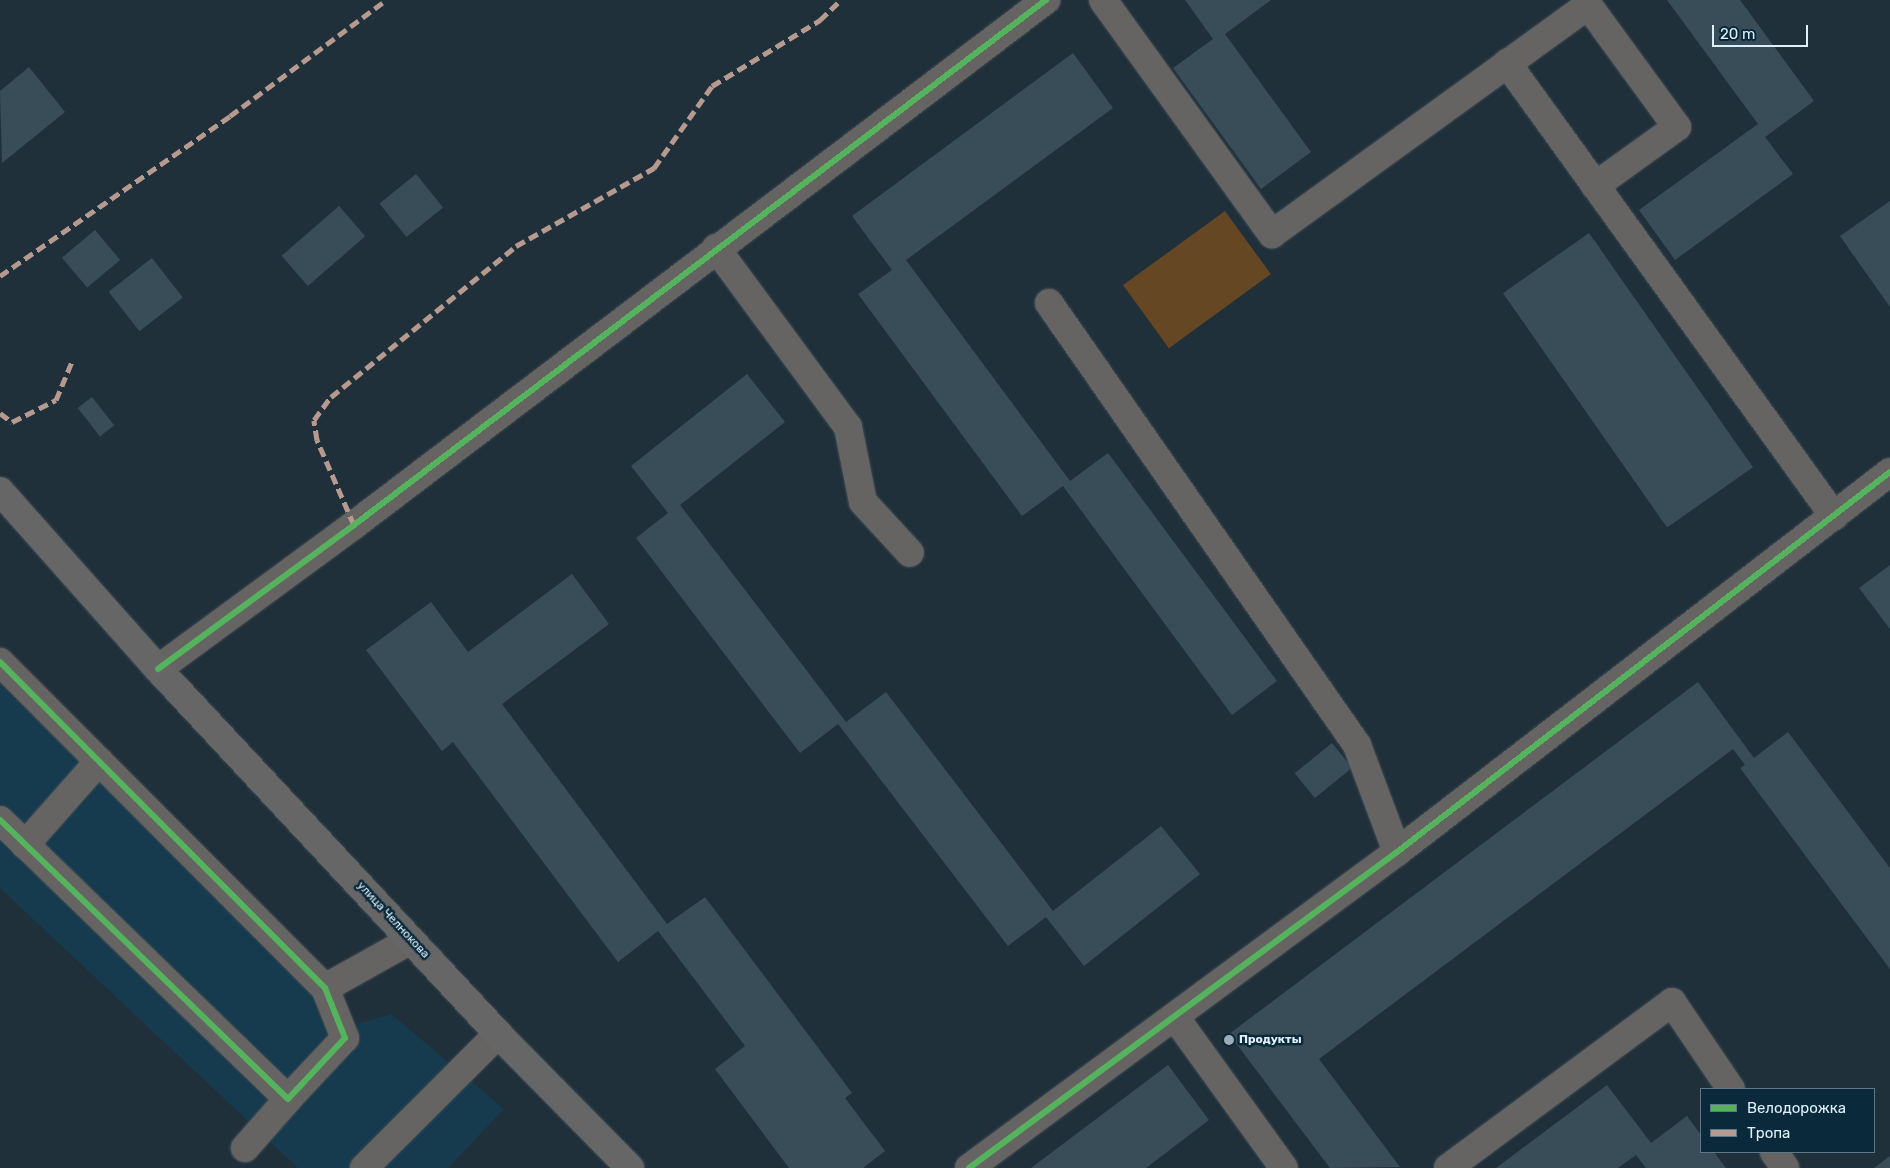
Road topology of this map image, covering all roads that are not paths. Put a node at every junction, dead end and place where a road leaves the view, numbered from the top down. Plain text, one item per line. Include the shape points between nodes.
1 (1046, 0) edge
2 (1103, 0) edge
3 (1507, 64) junction
4 (1595, 186) junction
5 (716, 248) junction
6 (1048, 303) dead end
7 (1890, 472) edge
8 (0, 491) edge
9 (1834, 516) junction
10 (910, 553) dead end
11 (0, 662) edge
12 (158, 669) junction
13 (99, 762) junction
14 (0, 820) edge
15 (25, 845) junction
16 (1397, 852) junction
17 (411, 940) junction
18 (325, 988) junction
19 (1175, 1017) junction
20 (498, 1034) junction
21 (1730, 1088) edge
22 (288, 1099) junction
23 (245, 1148) dead end
24 (1775, 1153) edge
25 (364, 1168) edge
26 (630, 1168) edge
27 (968, 1168) edge
28 (1284, 1168) edge
29 (1448, 1168) edge
30 (1785, 1168) edge

1 - 5 street
2 - 3 street via 1272,234
3 - 4 street
3 - 4 street via 1588,5 1677,127
4 - 9 street
5 - 10 street via 848,428 863,502
5 - 12 street via 354,525
6 - 16 street via 1357,745
7 - 9 street
8 - 12 main road, улица Челнокова
9 - 16 street
11 - 13 street
12 - 17 main road, улица Челнокова
13 - 15 street
13 - 18 street
14 - 15 street
15 - 22 street
16 - 19 street
17 - 18 street
17 - 20 main road, улица Челнокова
18 - 22 street via 346,1038
19 - 27 street
19 - 28 street
20 - 25 street
20 - 26 main road, улица Челнокова
21 - 29 street via 1672,1002
22 - 23 street
24 - 30 street

